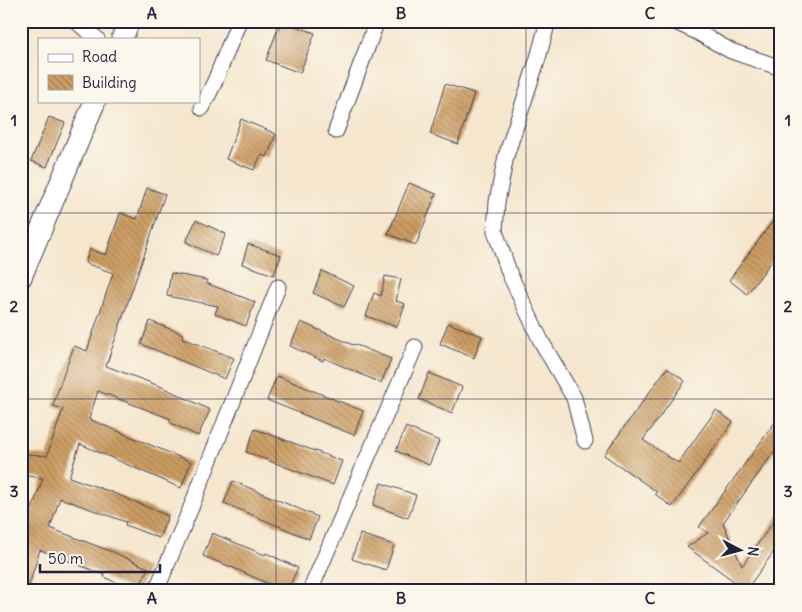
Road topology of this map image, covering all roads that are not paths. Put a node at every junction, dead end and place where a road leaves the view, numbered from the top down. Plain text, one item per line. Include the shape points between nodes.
1 (76, 21) edge
2 (129, 21) edge
3 (239, 21) edge
4 (377, 21) edge
5 (548, 21) edge
6 (672, 21) edge
7 (96, 38) edge
8 (122, 38) edge
9 (781, 68) edge
10 (95, 102) edge
11 (202, 108) dead end
12 (336, 131) dead end
13 (21, 277) edge
14 (278, 287) dead end
15 (415, 347) dead end
16 (585, 440) dead end
17 (156, 591) edge
18 (310, 591) edge

1 - 7 street
2 - 8 main road
3 - 11 street
4 - 12 street
5 - 16 street via 506,156 495,231 510,275 541,341 574,398
6 - 9 street via 731,51
10 - 13 main road
14 - 17 street
15 - 18 street

